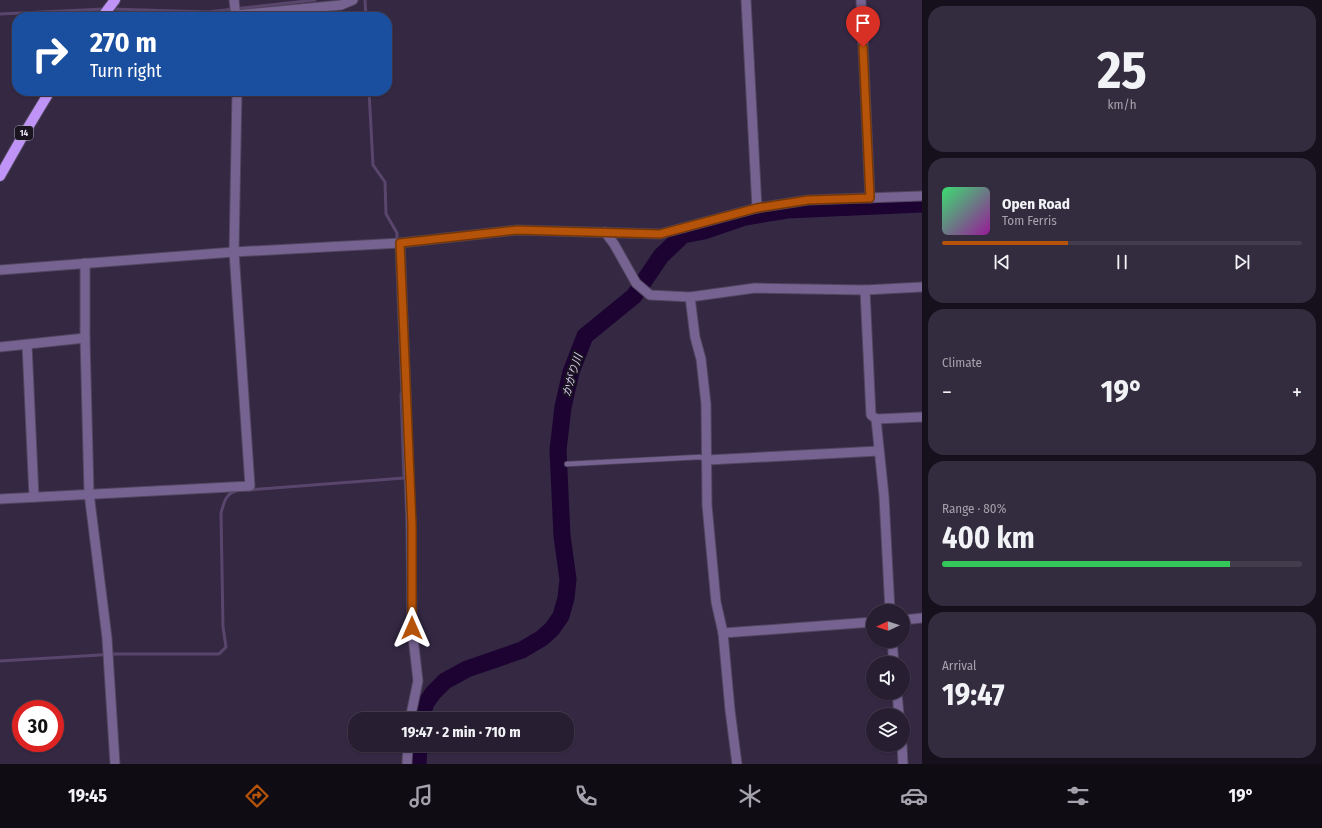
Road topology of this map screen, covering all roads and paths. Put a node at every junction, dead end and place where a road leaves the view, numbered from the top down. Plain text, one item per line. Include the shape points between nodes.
1 (115, 0) edge
2 (234, 0) edge
3 (353, 0) edge
4 (746, 0) edge
5 (861, 0) edge
6 (106, 12) edge
7 (236, 12) edge
8 (274, 12) edge
9 (47, 96) edge
10 (237, 96) edge
11 (0, 176) edge
12 (922, 196) edge
13 (870, 198) junction
14 (757, 208) junction
15 (605, 232) junction
16 (400, 243) junction
17 (234, 252) junction
18 (85, 263) junction
19 (0, 270) edge
20 (922, 287) edge
21 (865, 290) junction
22 (690, 297) junction
23 (85, 338) junction
24 (27, 345) junction
25 (0, 347) edge
26 (922, 417) edge
27 (876, 419) junction
28 (879, 451) junction
29 (707, 460) junction
30 (567, 464) dead end
31 (90, 493) junction
32 (34, 497) junction
33 (0, 499) edge
34 (890, 604) edge
35 (922, 618) edge
36 (910, 619) edge
37 (866, 623) edge
38 (723, 633) junction
39 (412, 712) edge
40 (408, 752) edge
41 (902, 752) edge
42 (115, 764) edge
43 (407, 764) edge
44 (736, 764) edge
45 (903, 764) edge

1 - 6 main road
2 - 7 street
3 - 8 street via 341,5
4 - 14 street
5 - 13 street
9 - 11 main road, 14
10 - 17 street
12 - 13 street
13 - 14 street via 808,200
14 - 15 street via 660,234
15 - 16 street via 517,230
15 - 22 street via 636,282 650,295
16 - 17 street
16 - 39 street via 412,525 412,628 418,682
17 - 18 street
17 - 31 street via 250,486
18 - 19 street
18 - 23 street
20 - 21 street
21 - 22 street via 755,288
21 - 27 street via 871,415
22 - 29 street via 706,404
23 - 24 street
23 - 31 street
24 - 25 street
24 - 32 street
26 - 27 street
27 - 28 street
28 - 29 street
28 - 34 street
29 - 30 lane via 700,457
29 - 38 street via 707,505 716,602
31 - 32 street
31 - 42 street via 107,638
32 - 33 street
35 - 36 street
37 - 38 street
38 - 44 street
40 - 43 street
41 - 45 street

